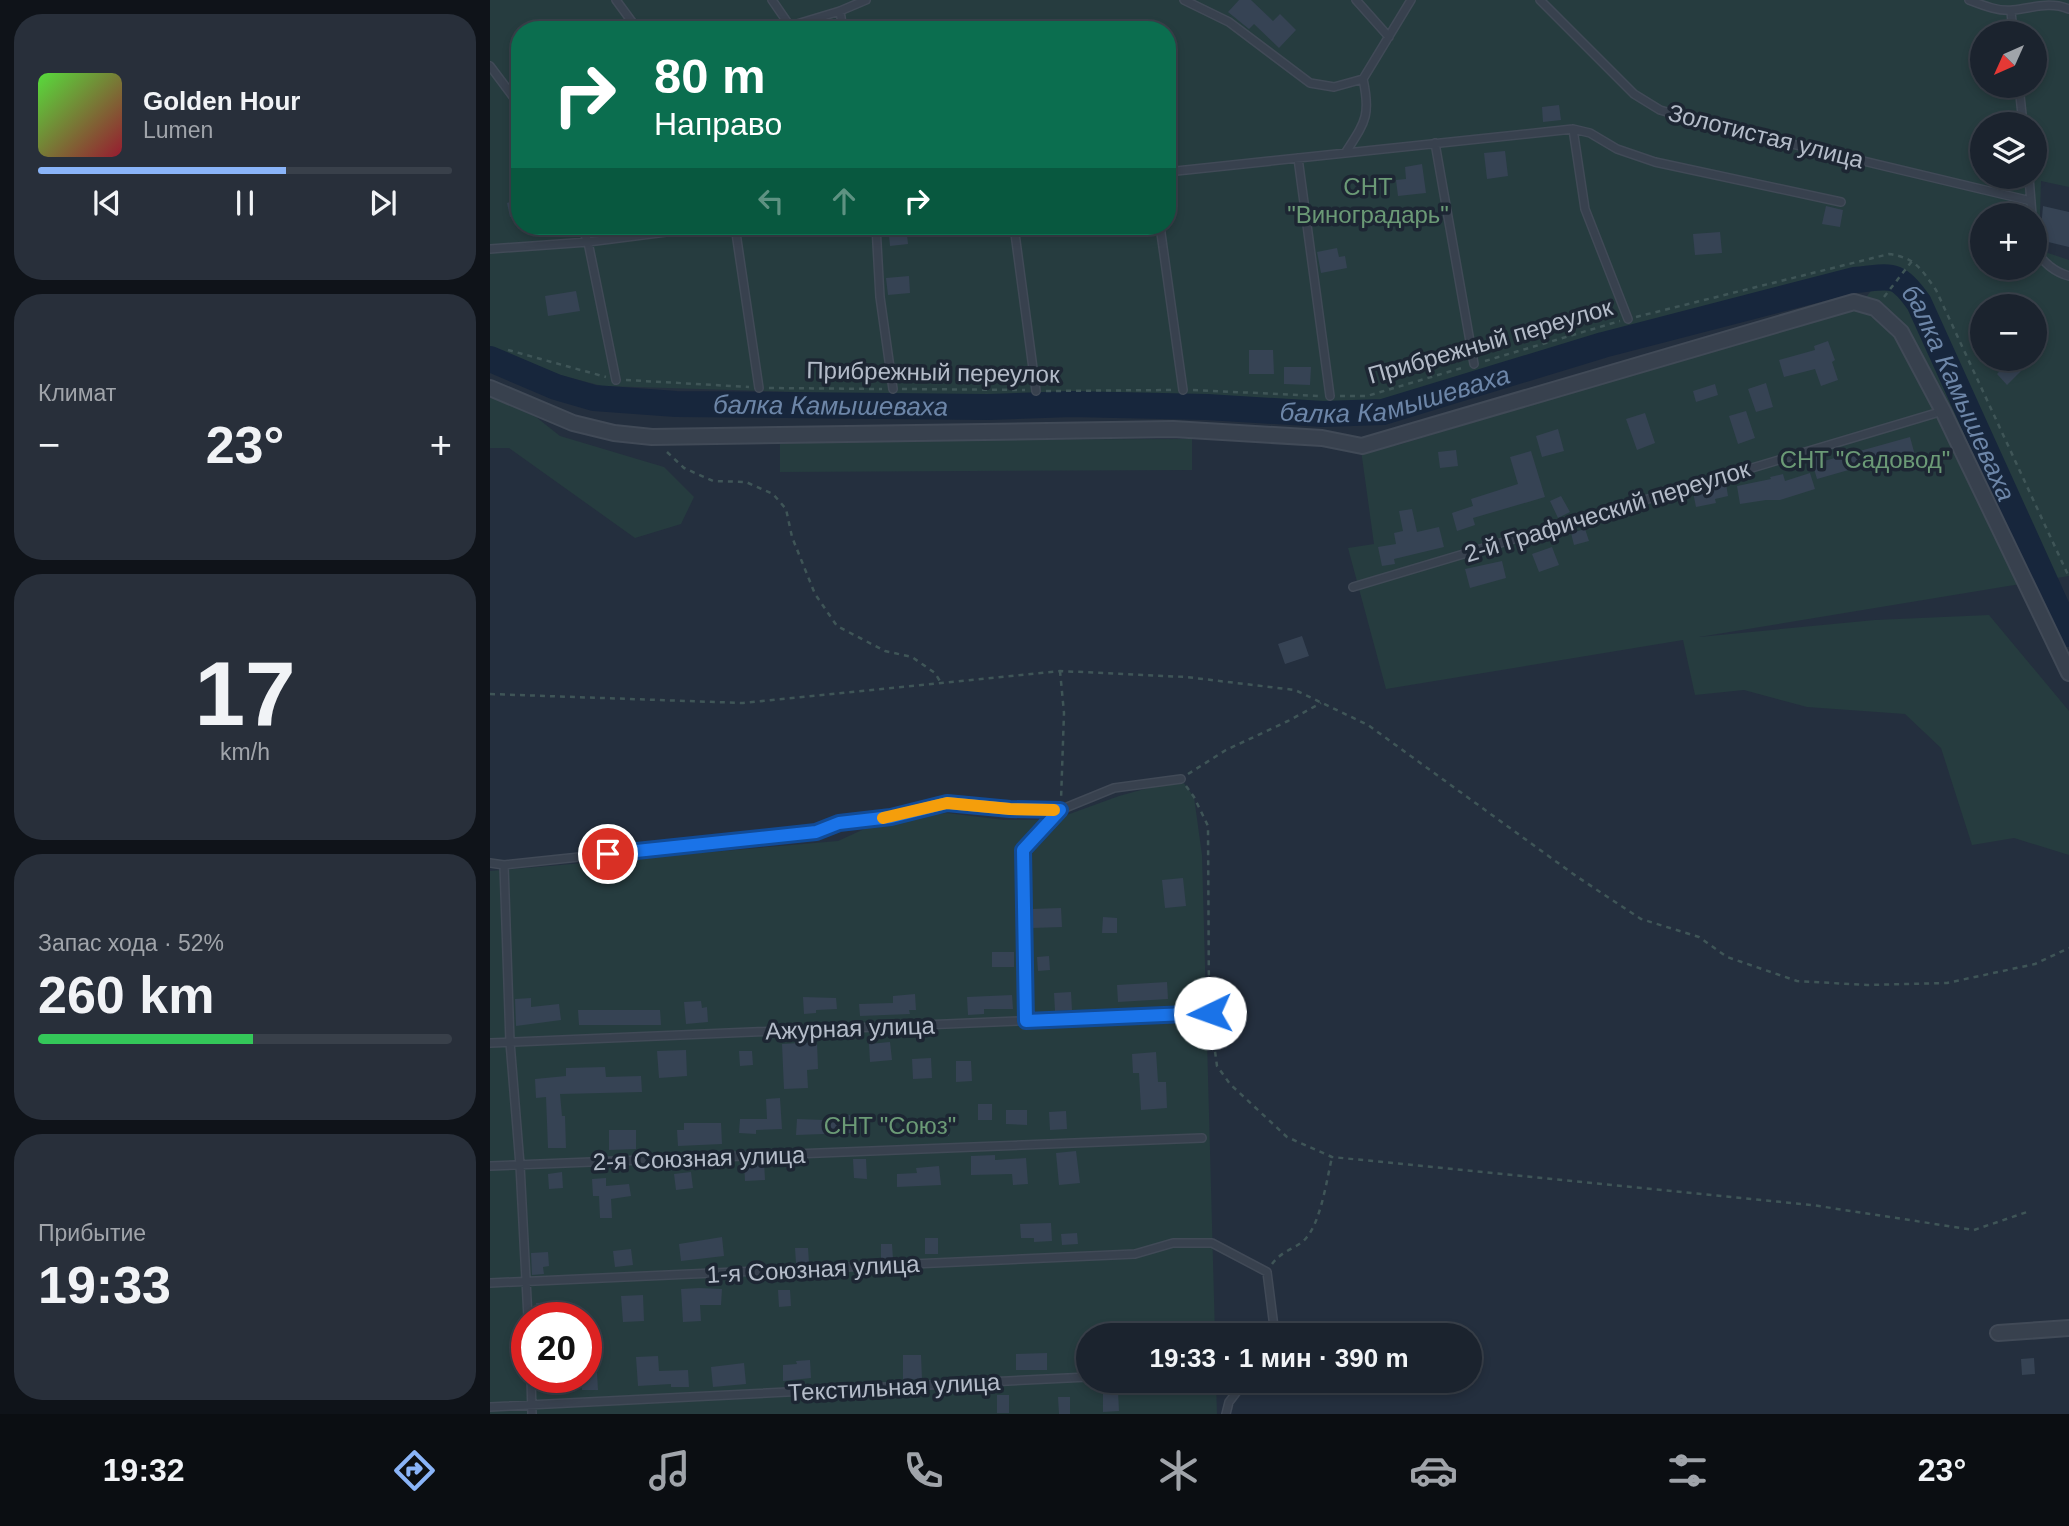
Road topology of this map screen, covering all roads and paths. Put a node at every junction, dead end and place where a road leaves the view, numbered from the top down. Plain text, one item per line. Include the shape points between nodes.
1 (616, 0) edge
2 (772, 0) edge
3 (866, 0) edge
4 (1184, 0) edge
5 (1356, 0) edge
6 (1411, 0) edge
7 (1540, 0) edge
8 (1969, 0) edge
9 (2069, 9) edge
10 (840, 11) junction
11 (2011, 11) junction
12 (631, 21) edge
13 (787, 21) edge
14 (807, 21) edge
15 (842, 21) edge
16 (2012, 21) edge
17 (1389, 37) junction
18 (490, 66) edge
19 (1363, 79) junction
20 (511, 94) edge
21 (1573, 129) junction
22 (1435, 143) junction
23 (1346, 152) junction
24 (1298, 158) junction
25 (1176, 171) edge
26 (2030, 189) edge
27 (2031, 201) joint
28 (1841, 202) dead end
29 (585, 235) edge
30 (643, 235) edge
31 (736, 235) edge
32 (877, 235) edge
33 (1015, 235) edge
34 (1161, 235) edge
35 (588, 242) junction
36 (490, 249) edge
37 (1912, 261) junction
38 (2047, 266) edge
39 (2069, 276) edge
40 (1875, 308) junction
41 (1628, 319) junction
42 (508, 350) dead end
43 (1474, 364) junction
44 (616, 380) junction
45 (490, 387) edge
46 (759, 387) junction
47 (893, 389) junction
48 (1183, 390) junction
49 (1036, 391) junction
50 (1330, 396) junction
51 (1943, 411) junction
52 (652, 437) junction
53 (2069, 577) edge
54 (1353, 587) dead end
55 (1060, 671) junction
56 (2069, 673) edge
57 (941, 683) junction
58 (490, 694) edge
59 (1321, 703) junction
60 (1181, 779) junction
61 (1060, 810) junction
62 (490, 863) edge
63 (504, 865) junction
64 (2069, 948) edge
65 (1210, 1013) junction
66 (1026, 1021) junction
67 (510, 1042) junction
68 (490, 1043) edge
69 (1202, 1138) dead end
70 (1332, 1157) junction
71 (520, 1165) junction
72 (490, 1166) edge
73 (2030, 1211) dead end
74 (1266, 1272) junction
75 (526, 1282) junction
76 (490, 1283) edge
77 (527, 1302) edge
78 (1273, 1323) edge
79 (2069, 1328) edge
80 (1998, 1333) dead end
81 (1076, 1378) edge
82 (1236, 1393) edge
83 (490, 1407) edge
84 (532, 1410) edge
85 (1226, 1414) edge

1 - 12 lane
2 - 13 lane
3 - 10 lane
4 - 19 lane via 1229,22 1310,83 1334,87
5 - 17 lane
6 - 17 lane
7 - 27 lane, Золотистая улица via 1634,94 1660,110
8 - 11 lane
9 - 11 lane via 2039,4
10 - 14 lane
10 - 15 lane
11 - 16 lane
17 - 19 lane
18 - 20 lane
19 - 23 lane via 1366,122
21 - 22 lane
21 - 28 lane via 1655,162
21 - 41 lane via 1586,209
22 - 23 lane
22 - 43 lane
23 - 24 lane
24 - 25 lane
24 - 50 lane
26 - 27 lane
29 - 35 lane
30 - 35 lane
31 - 46 lane
32 - 47 lane
33 - 49 lane
34 - 48 lane
35 - 36 lane
35 - 44 lane
37 - 40 path
37 - 41 path, Прибрежный переулок via 1889,254
37 - 53 path via 1936,290
38 - 39 lane
40 - 51 street via 1901,332
40 - 52 street via 1853,302 1362,446 1322,438 1173,429
41 - 43 path, Прибрежный переулок
42 - 44 path, Прибрежный переулок
43 - 50 path, Прибрежный переулок via 1367,396
44 - 46 path, Прибрежный переулок
45 - 52 street via 573,423
46 - 47 path, Прибрежный переулок
47 - 49 path, Прибрежный переулок
48 - 49 path, Прибрежный переулок
48 - 50 path, Прибрежный переулок
51 - 54 lane, 2-й Графический переулок
51 - 56 street
52 - 57 path via 684,468 713,481 746,481 773,494 786,509 815,594 837,626 885,652 912,657
55 - 57 path
55 - 59 path via 1186,677 1294,690
55 - 61 path via 1064,713
57 - 58 path via 743,703
59 - 60 path via 1226,750
59 - 64 path via 1368,725 1641,919 1699,937 1727,957 1797,981 1947,983 2035,964
60 - 61 lane via 1114,788
60 - 65 path via 1208,826
61 - 63 lane via 947,803 891,817 839,823 816,832
61 - 66 lane via 1023,850
62 - 63 lane
63 - 67 lane
65 - 66 lane, Ажурная улица
65 - 70 path via 1217,1066 1230,1084 1287,1137
66 - 67 lane, Ажурная улица
67 - 68 lane, Ажурная улица
67 - 71 lane
69 - 71 lane, 2-я Союзная улица
70 - 73 path via 1812,1205 1974,1230
70 - 74 path via 1307,1239 1279,1254
71 - 72 lane, 2-я Союзная улица
71 - 75 lane
74 - 75 lane, 1-я Союзная улица via 1212,1243 1173,1243 1135,1254
74 - 78 lane
75 - 76 lane, 1-я Союзная улица
75 - 77 lane
79 - 80 street
81 - 84 lane, Текстильная улица
82 - 85 lane
83 - 84 lane, Текстильная улица

